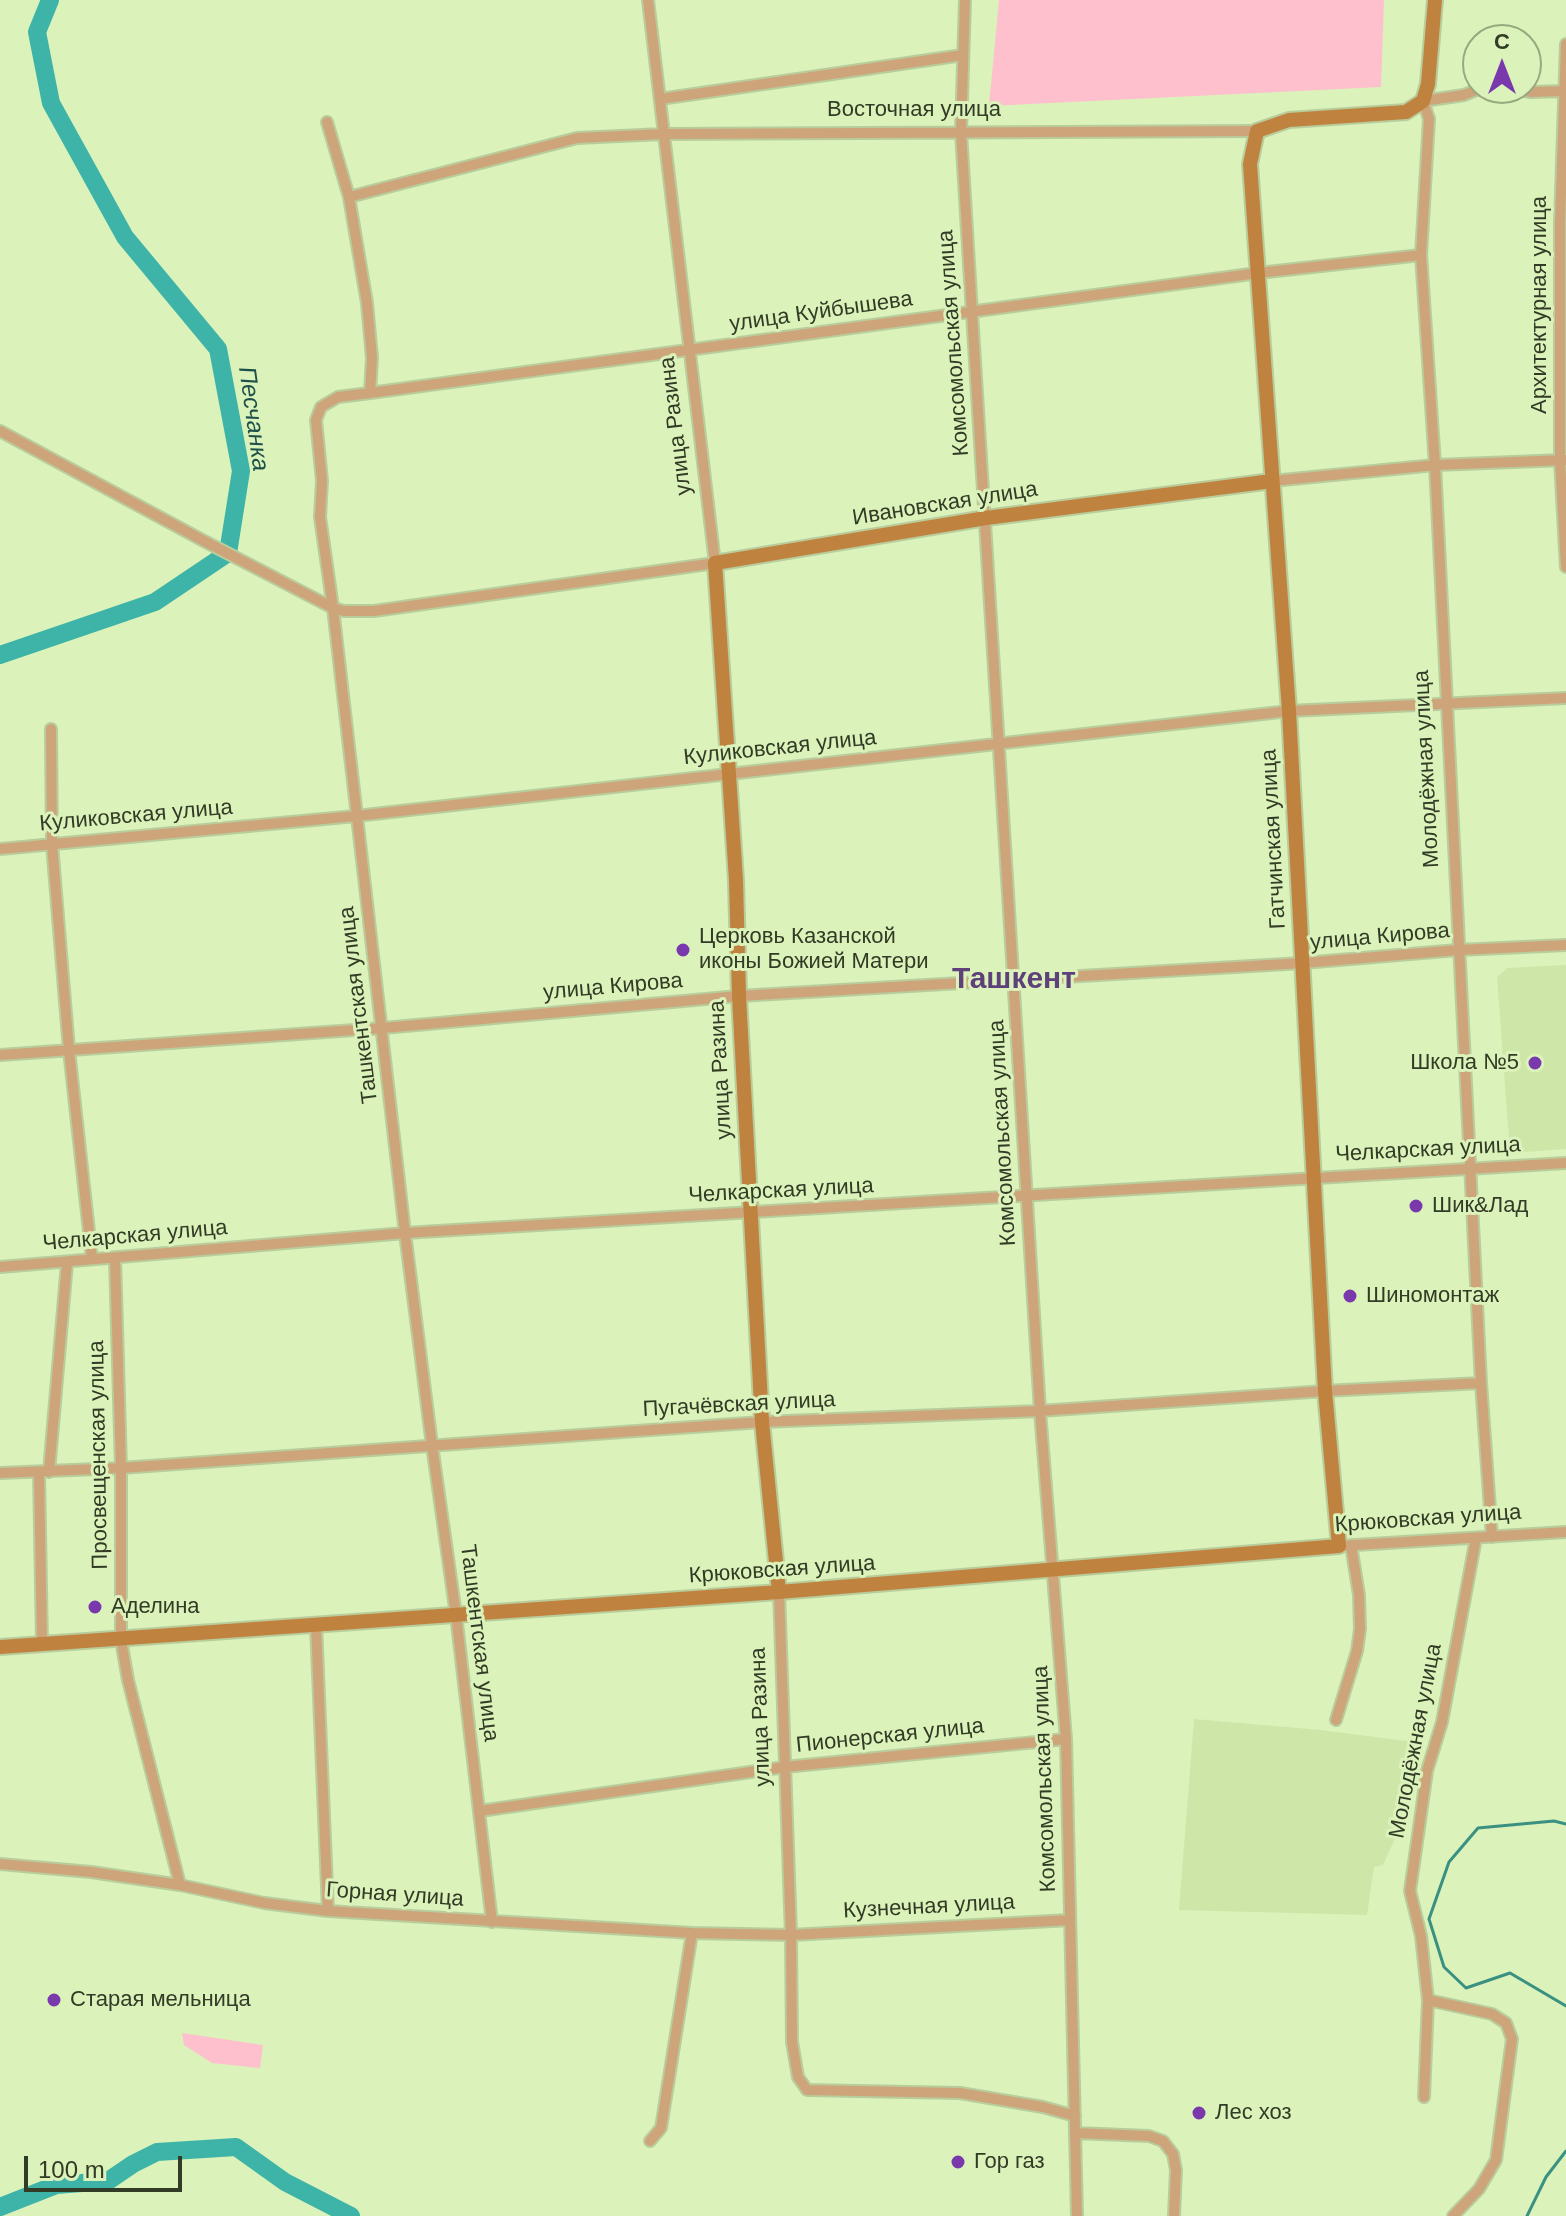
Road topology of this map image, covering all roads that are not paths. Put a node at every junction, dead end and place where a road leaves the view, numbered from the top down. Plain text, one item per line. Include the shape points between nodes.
1 (648, 0) edge
2 (965, 0) edge
3 (1435, 0) edge
4 (1566, 44) edge
5 (963, 55) junction
6 (1565, 91) edge
7 (1542, 92) edge
8 (1462, 95) edge
9 (660, 99) junction
10 (1423, 101) junction
11 (327, 122) dead end
12 (1257, 131) junction
13 (961, 132) junction
14 (663, 134) junction
15 (349, 197) junction
16 (1563, 222) edge
17 (1421, 255) junction
18 (1258, 273) junction
19 (972, 313) junction
20 (1563, 338) edge
21 (689, 350) junction
22 (370, 393) junction
23 (0, 431) edge
24 (1563, 460) edge
25 (1435, 465) junction
26 (1272, 481) junction
27 (986, 518) junction
28 (715, 563) junction
29 (1566, 567) edge
30 (333, 608) junction
31 (1566, 698) edge
32 (1445, 702) junction
33 (1289, 711) junction
34 (51, 729) dead end
35 (999, 744) junction
36 (729, 773) junction
37 (356, 816) junction
38 (52, 844) junction
39 (0, 849) edge
40 (1566, 945) edge
41 (1458, 950) junction
42 (1303, 963) junction
43 (1014, 980) junction
44 (739, 996) junction
45 (383, 1028) junction
46 (69, 1050) junction
47 (0, 1055) edge
48 (1566, 1163) edge
49 (1471, 1167) junction
50 (1313, 1177) junction
51 (1027, 1196) junction
52 (751, 1214) junction
53 (405, 1233) junction
54 (115, 1258) junction
55 (92, 1259) junction
56 (67, 1263) junction
57 (0, 1267) edge
58 (1481, 1383) junction
59 (1325, 1391) junction
60 (1040, 1411) junction
61 (762, 1422) junction
62 (432, 1445) junction
63 (121, 1468) junction
64 (44, 1472) junction
65 (0, 1473) edge
66 (1566, 1532) edge
67 (1492, 1537) junction
68 (1476, 1538) junction
69 (1345, 1546) junction
70 (1054, 1571) junction
71 (779, 1592) junction
72 (456, 1615) junction
73 (316, 1625) junction
74 (121, 1640) junction
75 (42, 1644) junction
76 (0, 1647) edge
77 (1336, 1720) dead end
78 (1066, 1739) junction
79 (785, 1767) junction
80 (480, 1811) junction
81 (0, 1864) edge
82 (180, 1885) junction
83 (328, 1911) junction
84 (1070, 1920) junction
85 (492, 1922) junction
86 (692, 1933) junction
87 (791, 1935) junction
88 (1428, 2000) junction
89 (1424, 2097) dead end
90 (1075, 2116) junction
91 (1075, 2133) junction
92 (650, 2141) dead end
93 (1077, 2216) edge
94 (1174, 2216) edge
95 (1453, 2216) edge

1 - 9 street, улица Разина
2 - 5 street, Комсомольская улица
3 - 10 street, Молодёжная улица
4 - 6 street, Архитектурная улица
5 - 9 street, Восточная улица
5 - 13 street, Комсомольская улица
6 - 7 street
6 - 16 street, Архитектурная улица
8 - 10 street, Восточная улица
9 - 14 street, улица Разина
10 - 12 street, Восточная улица via 1406,112 1289,120
10 - 17 street, Молодёжная улица via 1429,119
11 - 15 street
12 - 13 street, Восточная улица
12 - 18 street, Гатчинская улица via 1250,164
13 - 14 street, Восточная улица
13 - 19 street, Комсомольская улица
14 - 15 street, Восточная улица via 577,138
14 - 21 street, улица Разина
15 - 22 street via 367,303
16 - 20 street, Архитектурная улица
17 - 18 street, улица Куйбышева
17 - 25 street, Молодёжная улица
18 - 19 street, улица Куйбышева
18 - 26 street, Гатчинская улица
19 - 21 street, улица Куйбышева
19 - 27 street, Комсомольская улица
20 - 24 street, Архитектурная улица
21 - 22 street, улица Куйбышева
21 - 28 street, улица Разина
22 - 30 street, Ташкентская улица via 338,397 321,407 316,420 320,517
23 - 30 street
24 - 25 street, Ивановская улица
24 - 29 street, Архитектурная улица
25 - 26 street, Ивановская улица
25 - 32 street, Молодёжная улица
26 - 27 street, Ивановская улица
26 - 33 street, Гатчинская улица
27 - 28 street, Ивановская улица
27 - 35 street, Комсомольская улица
28 - 30 street, Ивановская улица via 374,611
28 - 36 street, улица Разина
30 - 37 street, Ташкентская улица
31 - 32 street, Куликовская улица
32 - 33 street, Куликовская улица
32 - 41 street, Молодёжная улица
33 - 35 street, Куликовская улица
33 - 42 street, Гатчинская улица
34 - 38 street
35 - 36 street, Куликовская улица
35 - 43 street, Комсомольская улица
36 - 37 street, Куликовская улица
36 - 44 street, улица Разина
37 - 38 street, Куликовская улица
37 - 45 street, Ташкентская улица
38 - 39 street, Куликовская улица
38 - 46 street
40 - 41 street, улица Кирова
41 - 42 street, улица Кирова
41 - 49 street, Молодёжная улица
42 - 43 street, улица Кирова
42 - 50 street, Гатчинская улица
43 - 44 street, улица Кирова
43 - 51 street, Комсомольская улица
44 - 45 street, улица Кирова
44 - 52 street, улица Разина
45 - 46 street, улица Кирова
45 - 53 street, Ташкентская улица
46 - 47 street, улица Кирова
46 - 55 street
48 - 49 street, Челкарская улица
49 - 50 street, Челкарская улица
49 - 58 street, Молодёжная улица
50 - 51 street, Челкарская улица
50 - 59 street, Гатчинская улица
51 - 52 street, Челкарская улица
51 - 60 street, Комсомольская улица
52 - 53 street, Челкарская улица
52 - 61 street, улица Разина
53 - 54 street, Челкарская улица
53 - 62 street, Ташкентская улица
54 - 55 street, Челкарская улица
54 - 63 street, Просвещенская улица
55 - 56 street, Челкарская улица
56 - 57 street, Челкарская улица
56 - 64 street
58 - 59 street, Пугачёвская улица
58 - 67 street, Молодёжная улица
59 - 60 street, Пугачёвская улица
59 - 69 street, Гатчинская улица
60 - 61 street, Пугачёвская улица
60 - 70 street, Комсомольская улица
61 - 62 street, Пугачёвская улица
61 - 71 street, улица Разина
62 - 63 street, Пугачёвская улица
62 - 72 street, Ташкентская улица
63 - 64 street, Пугачёвская улица
63 - 74 street, Просвещенская улица
64 - 65 street, Пугачёвская улица
64 - 75 street
66 - 67 street, Крюковская улица
67 - 68 street, Крюковская улица
68 - 69 street, Крюковская улица
68 - 88 street, Молодёжная улица via 1427,1771 1410,1891
69 - 70 street, Крюковская улица
69 - 77 street, Гатчинская улица via 1359,1595 1360,1629
70 - 71 street, Крюковская улица
70 - 78 street, Комсомольская улица
71 - 72 street, Крюковская улица
71 - 79 street, улица Разина
72 - 73 street, Крюковская улица
72 - 80 street, Ташкентская улица
73 - 74 street, Крюковская улица
73 - 83 street
74 - 75 street, Крюковская улица
74 - 82 street, Просвещенская улица
75 - 76 street, Крюковская улица
78 - 79 street, Пионерская улица
78 - 84 street, Комсомольская улица
79 - 80 street, Пионерская улица
79 - 87 street, улица Разина
80 - 85 street, Ташкентская улица
81 - 82 street, Горная улица
82 - 83 street, Горная улица
83 - 85 street, Горная улица
84 - 87 street, Кузнечная улица
84 - 90 street, Комсомольская улица
85 - 86 street, Горная улица
86 - 87 street, Горная улица
86 - 92 street via 661,2128
87 - 90 street, улица Разина via 792,2042 798,2077 807,2090 960,2093
88 - 89 street, Молодёжная улица
88 - 95 street via 1492,2014 1506,2023 1512,2039 1496,2160 1479,2189
90 - 91 street, Комсомольская улица
91 - 93 street, Комсомольская улица
91 - 94 street via 1163,2141 1176,2170

